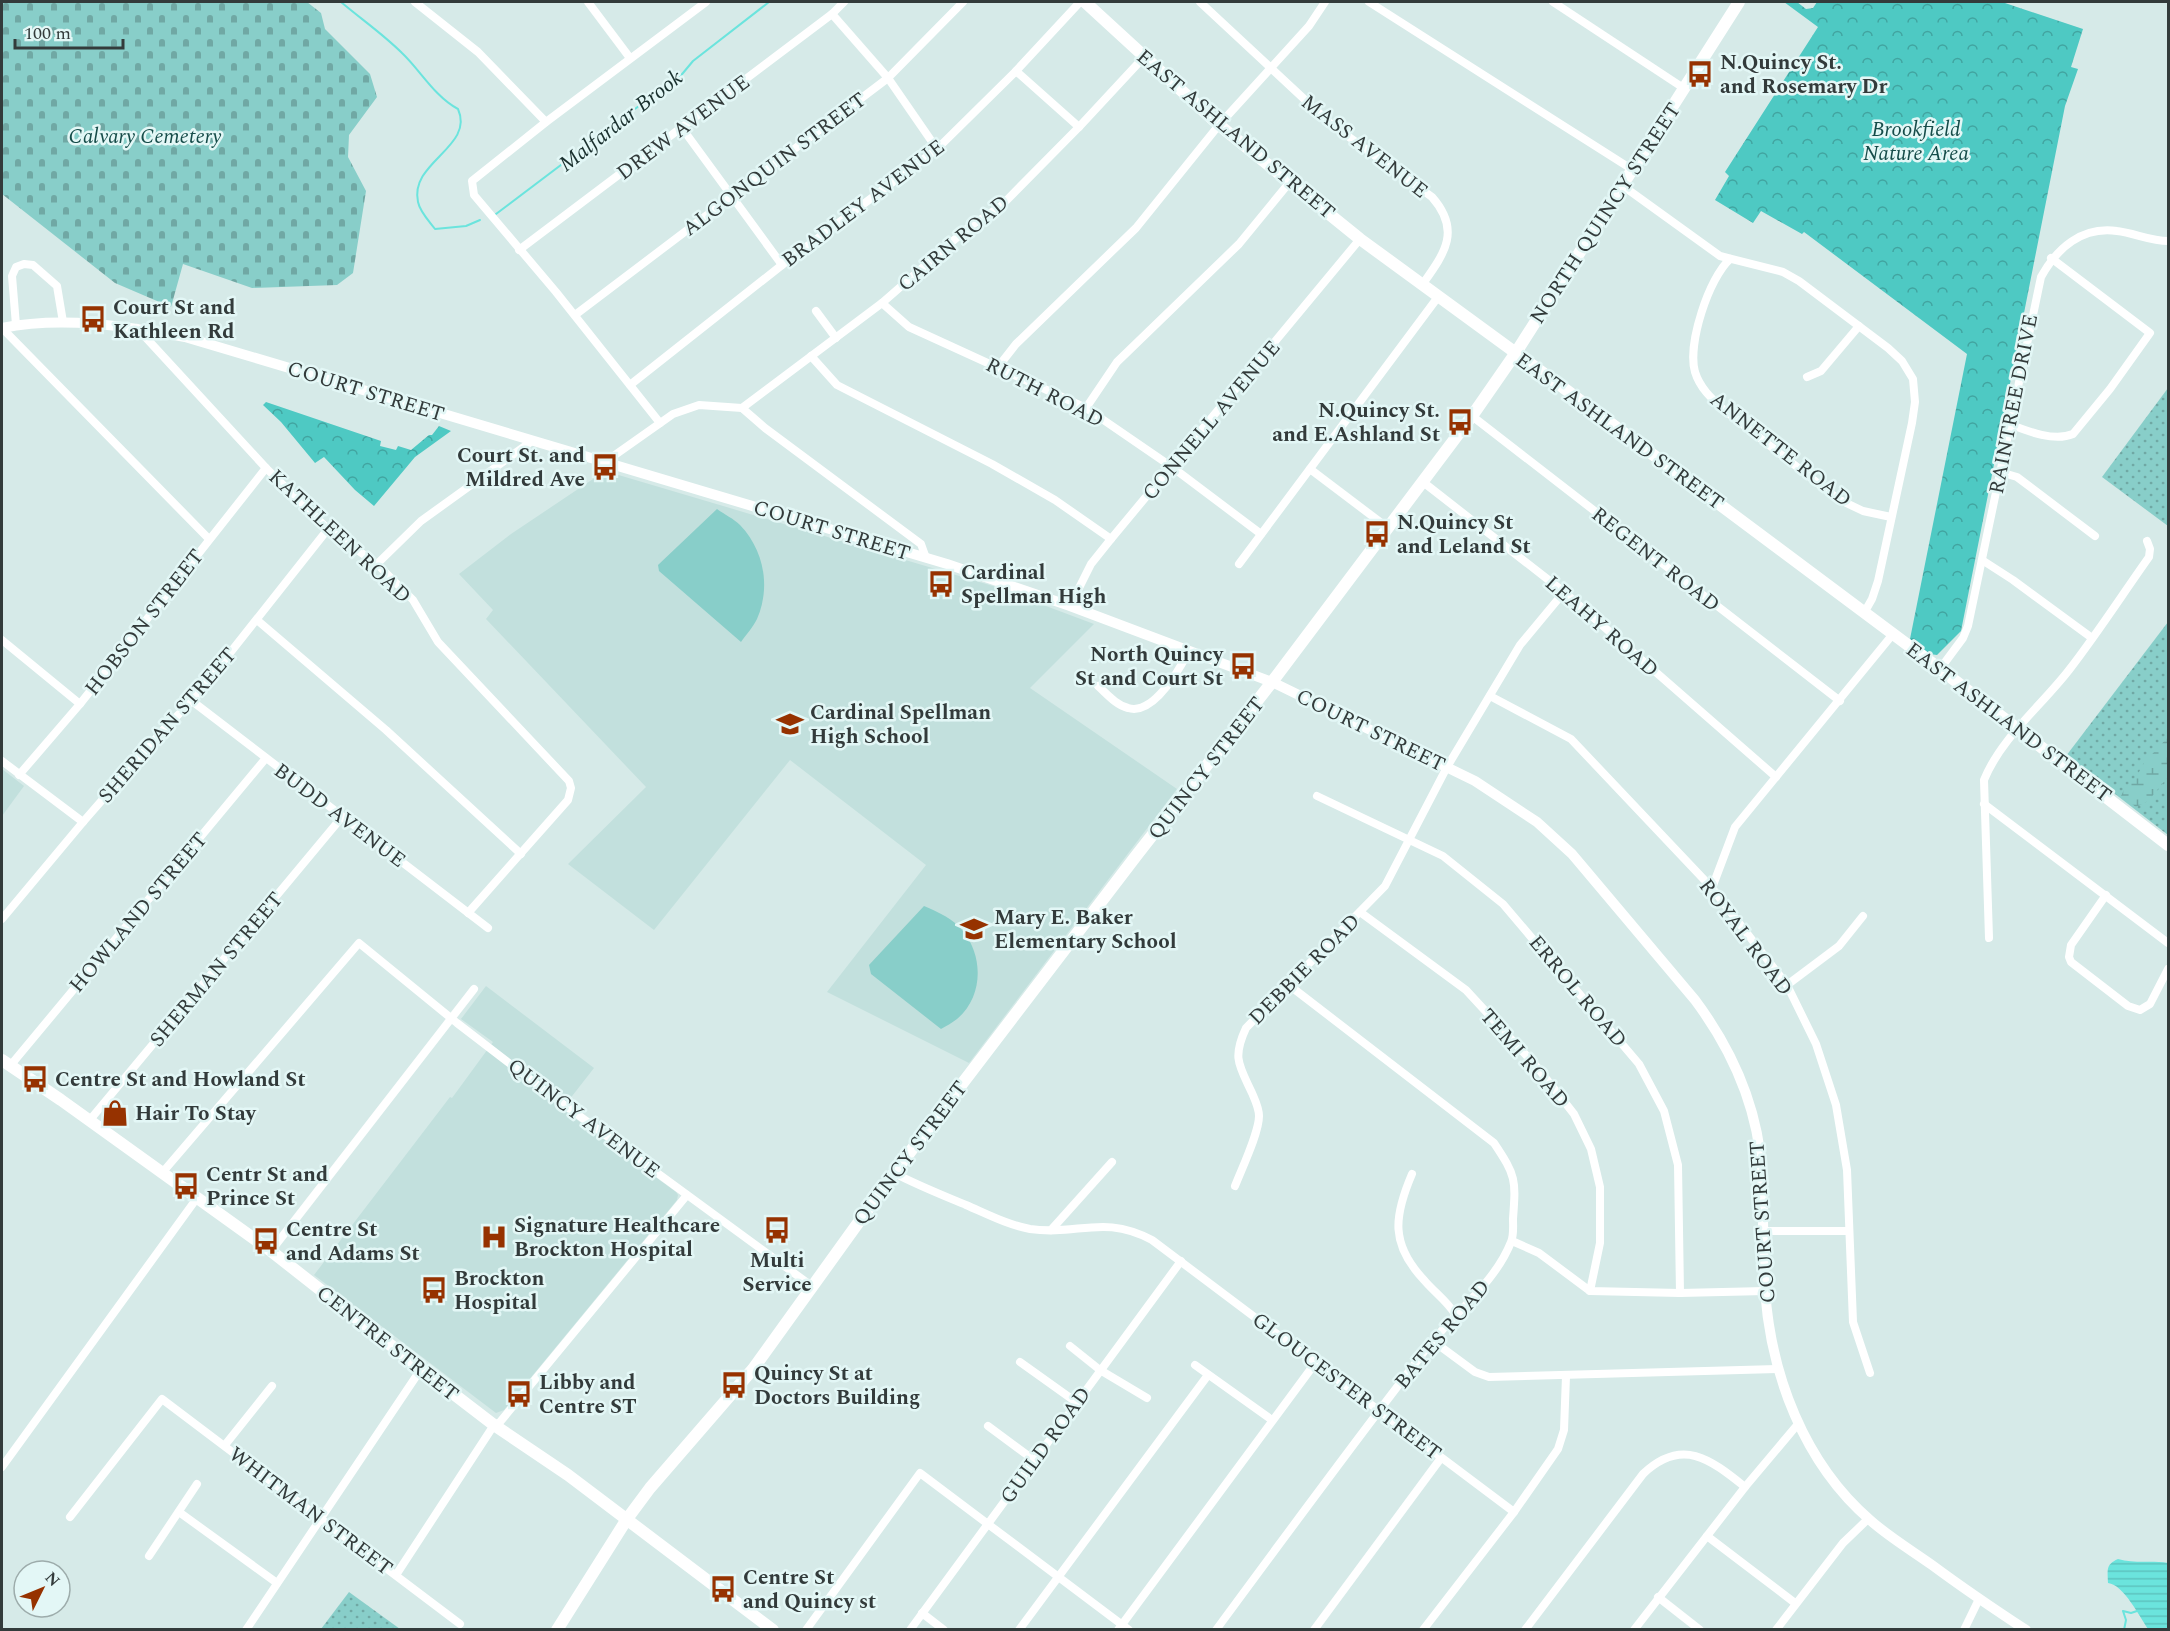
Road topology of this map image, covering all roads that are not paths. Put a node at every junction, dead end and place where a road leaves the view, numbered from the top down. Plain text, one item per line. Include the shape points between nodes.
1 (415, 2) edge
2 (588, 2) edge
3 (706, 2) edge
4 (844, 2) edge
5 (963, 2) edge
6 (1080, 2) edge
7 (1085, 2) edge
8 (1200, 2) edge
9 (1325, 2) edge
10 (1369, 2) edge
11 (1553, 2) edge
12 (1739, 2) edge
13 (832, 14) junction
14 (1144, 57) junction
15 (630, 58) junction
16 (1271, 69) junction
17 (1016, 71) junction
18 (888, 78) junction
19 (1685, 89) junction
20 (546, 122) junction
21 (1219, 125) junction
22 (1079, 127) junction
23 (682, 128) junction
24 (937, 149) junction
25 (1633, 170) junction
26 (1289, 183) junction
27 (1623, 186) junction
28 (731, 195) junction
29 (1360, 239) junction
30 (2169, 241) edge
31 (519, 250) junction
32 (2051, 258) junction
33 (1730, 259) junction
34 (782, 265) junction
35 (1422, 285) junction
36 (1438, 297) junction
37 (882, 303) junction
38 (816, 311) dead end
39 (574, 315) junction
40 (63, 322) junction
41 (16, 325) junction
42 (1859, 326) junction
43 (2, 328) edge
44 (137, 328) junction
45 (836, 338) junction
46 (1515, 354) junction
47 (811, 356) junction
48 (998, 367) junction
49 (1807, 377) dead end
50 (630, 385) junction
51 (742, 408) junction
52 (1086, 408) junction
53 (1472, 416) junction
54 (660, 423) junction
55 (2009, 424) junction
56 (531, 441) junction
57 (605, 462) junction
58 (1172, 467) junction
59 (266, 468) junction
60 (1310, 469) junction
61 (2000, 472) junction
62 (1423, 482) junction
63 (1891, 517) junction
64 (1388, 528) junction
65 (328, 529) junction
66 (1261, 534) junction
67 (2095, 536) dead end
68 (209, 539) junction
69 (1111, 539) junction
70 (2147, 542) dead end
71 (926, 558) junction
72 (1982, 560) junction
73 (377, 564) junction
74 (1239, 564) dead end
75 (1564, 592) junction
76 (1070, 606) junction
77 (1864, 612) junction
78 (257, 620) junction
79 (1893, 634) junction
80 (2092, 638) junction
81 (2, 640) edge
82 (1189, 651) junction
83 (1940, 669) junction
84 (1272, 682) junction
85 (1098, 686) dead end
86 (1490, 696) junction
87 (192, 701) junction
88 (1840, 701) junction
89 (80, 704) junction
90 (2018, 728) junction
91 (266, 758) junction
92 (2, 761) edge
93 (1447, 767) junction
94 (19, 775) junction
95 (1776, 777) junction
96 (1317, 796) dead end
97 (1984, 804) junction
98 (342, 817) junction
99 (83, 822) junction
100 (1410, 840) junction
101 (2169, 844) edge
102 (521, 854) junction
103 (1712, 888) junction
104 (2106, 895) junction
105 (1360, 912) junction
106 (468, 913) junction
107 (1863, 916) dead end
108 (2, 919) edge
109 (488, 928) dead end
110 (1989, 938) dead end
111 (2169, 943) edge
112 (2169, 969) edge
113 (1290, 983) junction
114 (1786, 985) junction
115 (474, 989) dead end
116 (452, 1018) junction
117 (6, 1063) edge
118 (89, 1120) junction
119 (1112, 1162) dead end
120 (162, 1173) junction
121 (894, 1173) junction
122 (1412, 1174) dead end
123 (1235, 1186) dead end
124 (687, 1196) junction
125 (197, 1198) junction
126 (1051, 1230) junction
127 (1764, 1231) junction
128 (1848, 1231) junction
129 (1512, 1240) junction
130 (271, 1251) junction
131 (1181, 1261) junction
132 (813, 1287) junction
133 (1590, 1291) junction
134 (1765, 1291) junction
135 (1680, 1293) junction
136 (1455, 1314) junction
137 (1433, 1341) junction
138 (1070, 1346) dead end
139 (1020, 1362) dead end
140 (1316, 1362) junction
141 (1195, 1365) dead end
142 (421, 1369) junction
143 (1777, 1369) junction
144 (1100, 1370) junction
145 (1870, 1373) dead end
146 (1208, 1375) junction
147 (1566, 1376) junction
148 (272, 1386) dead end
149 (1147, 1398) dead end
150 (1076, 1402) junction
151 (1378, 1411) junction
152 (1272, 1420) junction
153 (1798, 1424) junction
154 (495, 1425) junction
155 (988, 1426) dead end
156 (225, 1445) junction
157 (1441, 1458) junction
158 (1034, 1460) junction
159 (2, 1467) edge
160 (197, 1484) dead end
161 (1745, 1487) junction
162 (179, 1512) junction
163 (1514, 1512) junction
164 (70, 1517) dead end
165 (321, 1517) junction
166 (627, 1519) junction
167 (1868, 1519) junction
168 (988, 1522) junction
169 (1707, 1536) junction
170 (149, 1556) dead end
171 (396, 1575) junction
172 (1059, 1575) junction
173 (277, 1583) junction
174 (1658, 1597) junction
175 (1979, 1599) junction
176 (1796, 1603) junction
177 (922, 1613) junction
178 (460, 1624) dead end
179 (1123, 1628) edge
180 (246, 1629) edge
181 (557, 1629) edge
182 (773, 1629) edge
183 (806, 1629) edge
184 (910, 1629) edge
185 (944, 1629) edge
186 (1019, 1629) edge
187 (1216, 1629) edge
188 (1314, 1629) edge
189 (1422, 1629) edge
190 (1525, 1629) edge
191 (1634, 1629) edge
192 (1700, 1629) edge
193 (1776, 1629) edge
194 (1964, 1629) edge
195 (2026, 1629) edge

1 - 20 street via 478,52
2 - 15 street
3 - 15 street
4 - 13 street, DREW AVENUE
5 - 18 street, ALGONQUIN STREET
6 - 17 street, BRADLEY AVENUE
7 - 14 main road, EAST ASHLAND STREET
8 - 16 street, MASS AVENUE
9 - 16 street
10 - 25 street
11 - 19 street
12 - 19 main road, NORTH QUINCY STREET
13 - 18 street
13 - 23 street, DREW AVENUE
14 - 21 main road, EAST ASHLAND STREET
14 - 22 street, CAIRN ROAD
15 - 20 street
16 - 21 street
16 - 35 street, MASS AVENUE via 1331,124 1439,206 1445,216 1448,241 1440,261
17 - 22 street
17 - 24 street, BRADLEY AVENUE
18 - 24 street
18 - 28 street, ALGONQUIN STREET
19 - 25 main road, NORTH QUINCY STREET
20 - 31 street via 472,182 474,195
21 - 26 main road, EAST ASHLAND STREET
21 - 48 street via 1136,228 1016,344
22 - 37 street, CAIRN ROAD via 1001,206 969,227
23 - 28 street
23 - 31 street, DREW AVENUE
24 - 34 street, BRADLEY AVENUE
25 - 27 main road, NORTH QUINCY STREET
26 - 29 main road, EAST ASHLAND STREET
26 - 52 street via 1239,244 1117,362
27 - 33 street via 1711,250
27 - 46 main road, NORTH QUINCY STREET
28 - 34 street
28 - 39 street, ALGONQUIN STREET
29 - 35 main road, EAST ASHLAND STREET
29 - 58 street, CONNELL AVENUE
30 - 32 street, RAINTREE DRIVE via 2103,230 2073,240
31 - 39 street
32 - 55 street, RAINTREE DRIVE via 2037,290
32 - 55 street via 2150,333 2073,434 2064,438 2049,436
33 - 42 street via 1783,272
33 - 63 street, ANNETTE ROAD via 1716,276 1693,349 1694,370 1701,385 1723,409 1838,499 1863,511
34 - 50 street, BRADLEY AVENUE
35 - 36 main road, EAST ASHLAND STREET
36 - 46 main road, EAST ASHLAND STREET
36 - 60 street
37 - 45 street, CAIRN ROAD
37 - 48 street, RUTH ROAD via 909,327
38 - 45 street
39 - 50 street
40 - 41 street, COURT STREET
40 - 41 street via 57,286 33,265 24,264 16,267 12,276
40 - 44 street, COURT STREET
41 - 43 street, COURT STREET
42 - 49 street via 1821,371
42 - 63 street via 1902,361 1913,380 1915,402
43 - 68 street
44 - 56 street, COURT STREET via 185,338
44 - 59 street, KATHLEEN ROAD
45 - 47 street, CAIRN ROAD
46 - 53 main road, NORTH QUINCY STREET
46 - 77 main road, EAST ASHLAND STREET
47 - 51 street, CAIRN ROAD
47 - 69 street via 837,385 992,464 1055,500
48 - 52 street, RUTH ROAD
50 - 54 street
51 - 54 street via 699,405
51 - 71 street via 921,544
52 - 58 street, RUTH ROAD
53 - 62 main road, NORTH QUINCY STREET
53 - 88 street, REGENT ROAD
54 - 57 street
55 - 61 street, RAINTREE DRIVE
56 - 57 street, COURT STREET
56 - 73 street via 421,521
57 - 71 street, COURT STREET
58 - 66 street, RUTH ROAD
58 - 69 street, CONNELL AVENUE
59 - 65 street, KATHLEEN ROAD
59 - 68 street, HOBSON STREET
60 - 64 street
60 - 66 street
61 - 67 street via 2025,482
61 - 72 street, RAINTREE DRIVE
62 - 64 main road, NORTH QUINCY STREET
62 - 75 street, LEAHY ROAD
63 - 77 street via 1878,581
64 - 84 main road, NORTH QUINCY STREET
65 - 73 street, KATHLEEN ROAD
65 - 78 street, SHERIDAN STREET
66 - 74 street
68 - 89 street, HOBSON STREET
69 - 76 street, CONNELL AVENUE via 1091,564
70 - 80 street via 2149,557
71 - 76 street, COURT STREET
72 - 80 street
72 - 83 street, RAINTREE DRIVE via 1968,626
73 - 102 street, KATHLEEN ROAD via 413,600 438,642 569,781 568,800
75 - 86 street, DEBBIE ROAD via 1520,645
75 - 95 street, LEAHY ROAD
76 - 82 street, COURT STREET
77 - 79 main road, EAST ASHLAND STREET
78 - 87 street, SHERIDAN STREET
78 - 102 street via 386,730
79 - 83 main road, EAST ASHLAND STREET
79 - 88 street
80 - 90 street
81 - 89 street
82 - 84 street, COURT STREET
82 - 85 street via 1171,680 1145,708 1126,708
83 - 90 main road, EAST ASHLAND STREET
84 - 93 street, COURT STREET
84 - 121 main road, QUINCY STREET
86 - 93 street, DEBBIE ROAD
86 - 103 street, ROYAL ROAD via 1570,739
87 - 91 street, BUDD AVENUE
87 - 99 street, SHERIDAN STREET
88 - 95 street
89 - 94 street, HOBSON STREET
90 - 97 street via 1987,772
90 - 101 main road, EAST ASHLAND STREET
91 - 98 street, BUDD AVENUE
91 - 117 street, HOWLAND STREET
92 - 94 street
93 - 100 street, DEBBIE ROAD
93 - 127 street, COURT STREET via 1502,797 1572,854 1712,1022 1744,1086 1756,1128
94 - 99 street
95 - 103 street via 1735,827
96 - 100 street, ERROL ROAD
97 - 104 street
97 - 110 street
98 - 106 street, BUDD AVENUE
98 - 118 street, SHERMAN STREET
99 - 108 street, SHERIDAN STREET
100 - 105 street, DEBBIE ROAD via 1385,886
100 - 135 street, ERROL ROAD via 1443,856 1503,904 1639,1064 1664,1111 1678,1165
102 - 106 street, KATHLEEN ROAD
103 - 114 street, ROYAL ROAD
104 - 111 street
104 - 112 street via 2071,945 2071,962 2128,1006 2140,1010 2152,1001
105 - 113 street, DEBBIE ROAD
105 - 133 street, TEMI ROAD via 1466,990 1574,1114 1591,1149 1600,1187 1600,1243
106 - 109 street, BUDD AVENUE
107 - 114 street via 1839,945
113 - 123 street, DEBBIE ROAD via 1246,1028 1238,1044 1238,1062 1259,1115
113 - 129 street, BATES ROAD via 1494,1143 1511,1168 1515,1185
114 - 128 street, ROYAL ROAD via 1816,1044 1836,1105 1846,1170
115 - 116 street
116 - 120 street, QUINCY AVENUE via 359,943
116 - 124 street, QUINCY AVENUE
116 - 130 street
117 - 118 main road, CENTRE STREET via 59,1104
118 - 120 main road, CENTRE STREET
119 - 126 street
120 - 125 main road, CENTRE STREET
121 - 126 street, GLOUCESTER STREET via 1007,1222
121 - 132 main road, QUINCY STREET
122 - 136 street via 1398,1216 1403,1249 1422,1279
124 - 132 street, QUINCY AVENUE
124 - 154 street
125 - 130 main road, CENTRE STREET
125 - 159 street
126 - 131 street, GLOUCESTER STREET via 1120,1228 1152,1240
127 - 128 street
127 - 134 street, COURT STREET
128 - 145 street, ROYAL ROAD via 1853,1322
129 - 133 street via 1539,1253
129 - 136 street, BATES ROAD via 1487,1284
130 - 142 main road, CENTRE STREET
131 - 140 street, GLOUCESTER STREET
131 - 144 street, GUILD ROAD
132 - 166 main road, QUINCY STREET via 753,1369
133 - 135 street
134 - 135 street
134 - 143 street, COURT STREET
136 - 137 street, BATES ROAD
137 - 147 street via 1475,1372 1489,1377
137 - 151 street, BATES ROAD
138 - 144 street
139 - 150 street
140 - 151 street, GLOUCESTER STREET
140 - 152 street
141 - 146 street
142 - 154 main road, CENTRE STREET
142 - 165 street
143 - 147 street
143 - 153 street, COURT STREET
144 - 149 street
144 - 150 street, GUILD ROAD
146 - 152 street
146 - 172 street
147 - 163 street via 1564,1430 1558,1449
148 - 156 street
150 - 158 street, GUILD ROAD
151 - 157 street, GLOUCESTER STREET
151 - 187 street, BATES ROAD
152 - 179 street
153 - 161 street
153 - 167 street, COURT STREET via 1831,1478
154 - 166 main road, CENTRE STREET
154 - 171 street
155 - 158 street
156 - 164 street, WHITMAN STREET via 162,1399
156 - 165 street, WHITMAN STREET
157 - 163 street, GLOUCESTER STREET
157 - 188 street
158 - 168 street, GUILD ROAD
160 - 162 street
161 - 169 street
161 - 190 street via 1714,1463 1692,1454 1670,1456 1653,1464
162 - 170 street
162 - 173 street
163 - 189 street
165 - 171 street, WHITMAN STREET
165 - 173 street
166 - 181 main road, QUINCY STREET
166 - 182 main road, CENTRE STREET
167 - 175 street, COURT STREET
167 - 176 street via 1843,1543
168 - 172 street
168 - 177 street, GUILD ROAD
168 - 183 street via 920,1473
169 - 174 street
169 - 176 street
171 - 178 street, WHITMAN STREET
172 - 179 street
172 - 186 street
173 - 180 street
174 - 191 street
174 - 192 street
175 - 194 street
175 - 195 street, COURT STREET
176 - 193 street
177 - 184 street, GUILD ROAD
177 - 185 street

